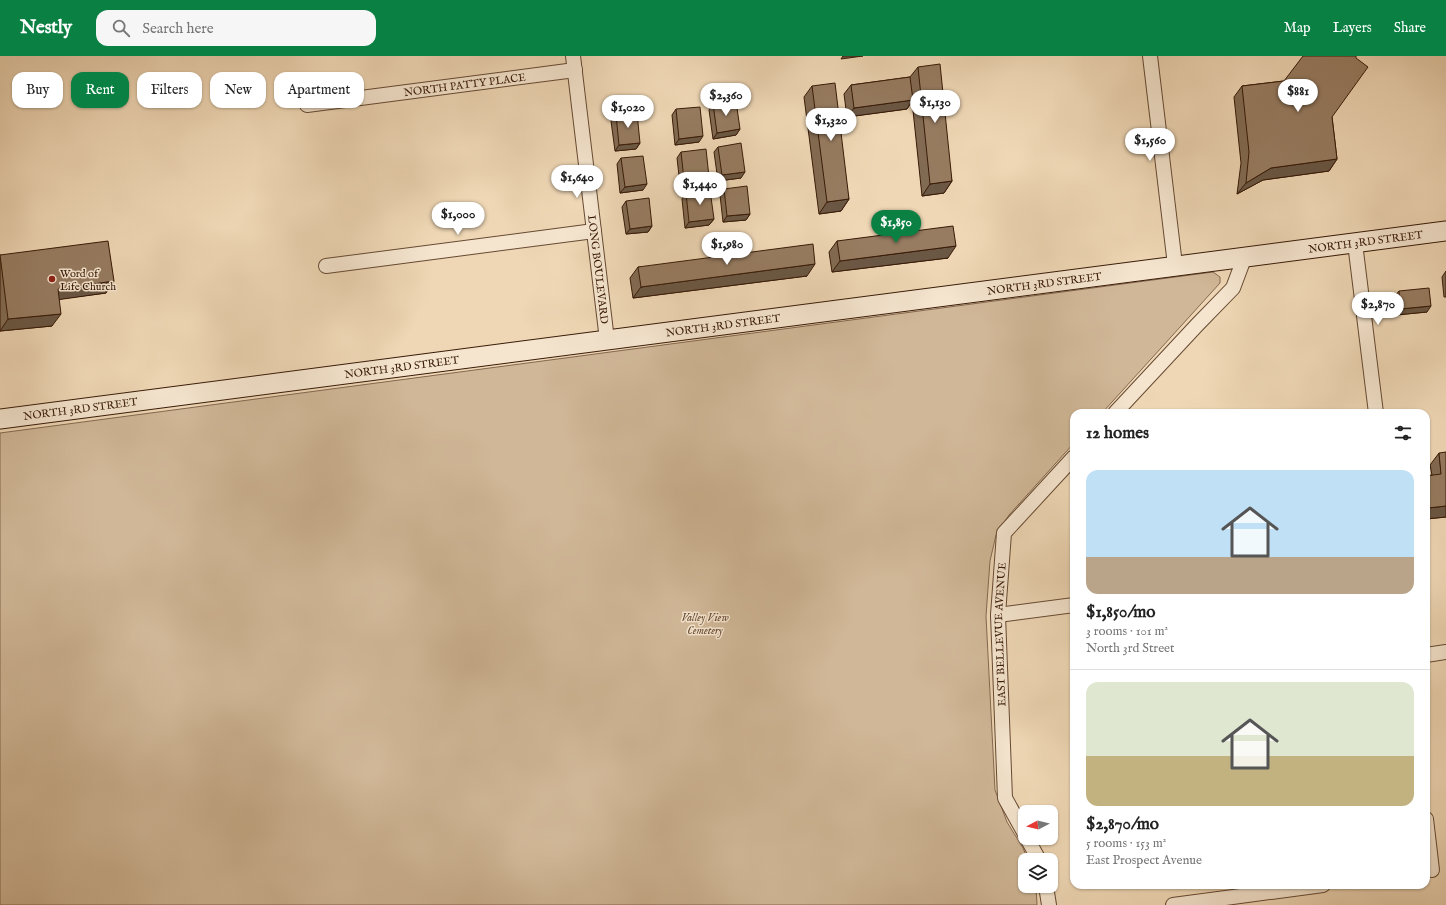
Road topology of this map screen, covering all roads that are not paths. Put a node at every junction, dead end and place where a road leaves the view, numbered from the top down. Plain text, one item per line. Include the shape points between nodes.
1 (1150, 56) edge
2 (574, 63) edge
3 (364, 96) edge
4 (594, 231) junction
5 (1446, 231) edge
6 (1355, 243) junction
7 (1245, 256) junction
8 (1175, 265) junction
9 (326, 266) dead end
10 (606, 340) junction
11 (1119, 409) edge
12 (1376, 409) edge
13 (0, 419) edge
14 (1070, 461) edge
15 (1070, 606) edge
16 (998, 615) junction
17 (1446, 652) edge
18 (1430, 654) edge
19 (1018, 821) edge
20 (1430, 842) edge
21 (1435, 870) edge
22 (1293, 889) edge
23 (1047, 893) edge
24 (1049, 905) edge
25 (1173, 905) edge

1 - 8 street
2 - 3 street, NORTH PATTY PLACE
2 - 4 street, LONG BOULEVARD
4 - 9 street
4 - 10 street, LONG BOULEVARD
5 - 6 main road, NORTH 3RD STREET
6 - 7 main road, NORTH 3RD STREET
6 - 12 street
7 - 8 main road, NORTH 3RD STREET
7 - 11 street via 1233,288
8 - 10 main road, NORTH 3RD STREET
10 - 13 main road, NORTH 3RD STREET
14 - 16 street, EAST BELLEVUE AVENUE via 1004,532
15 - 16 street
16 - 19 street, EAST BELLEVUE AVENUE via 1005,798
17 - 18 street
20 - 21 street
22 - 25 street
23 - 24 street

